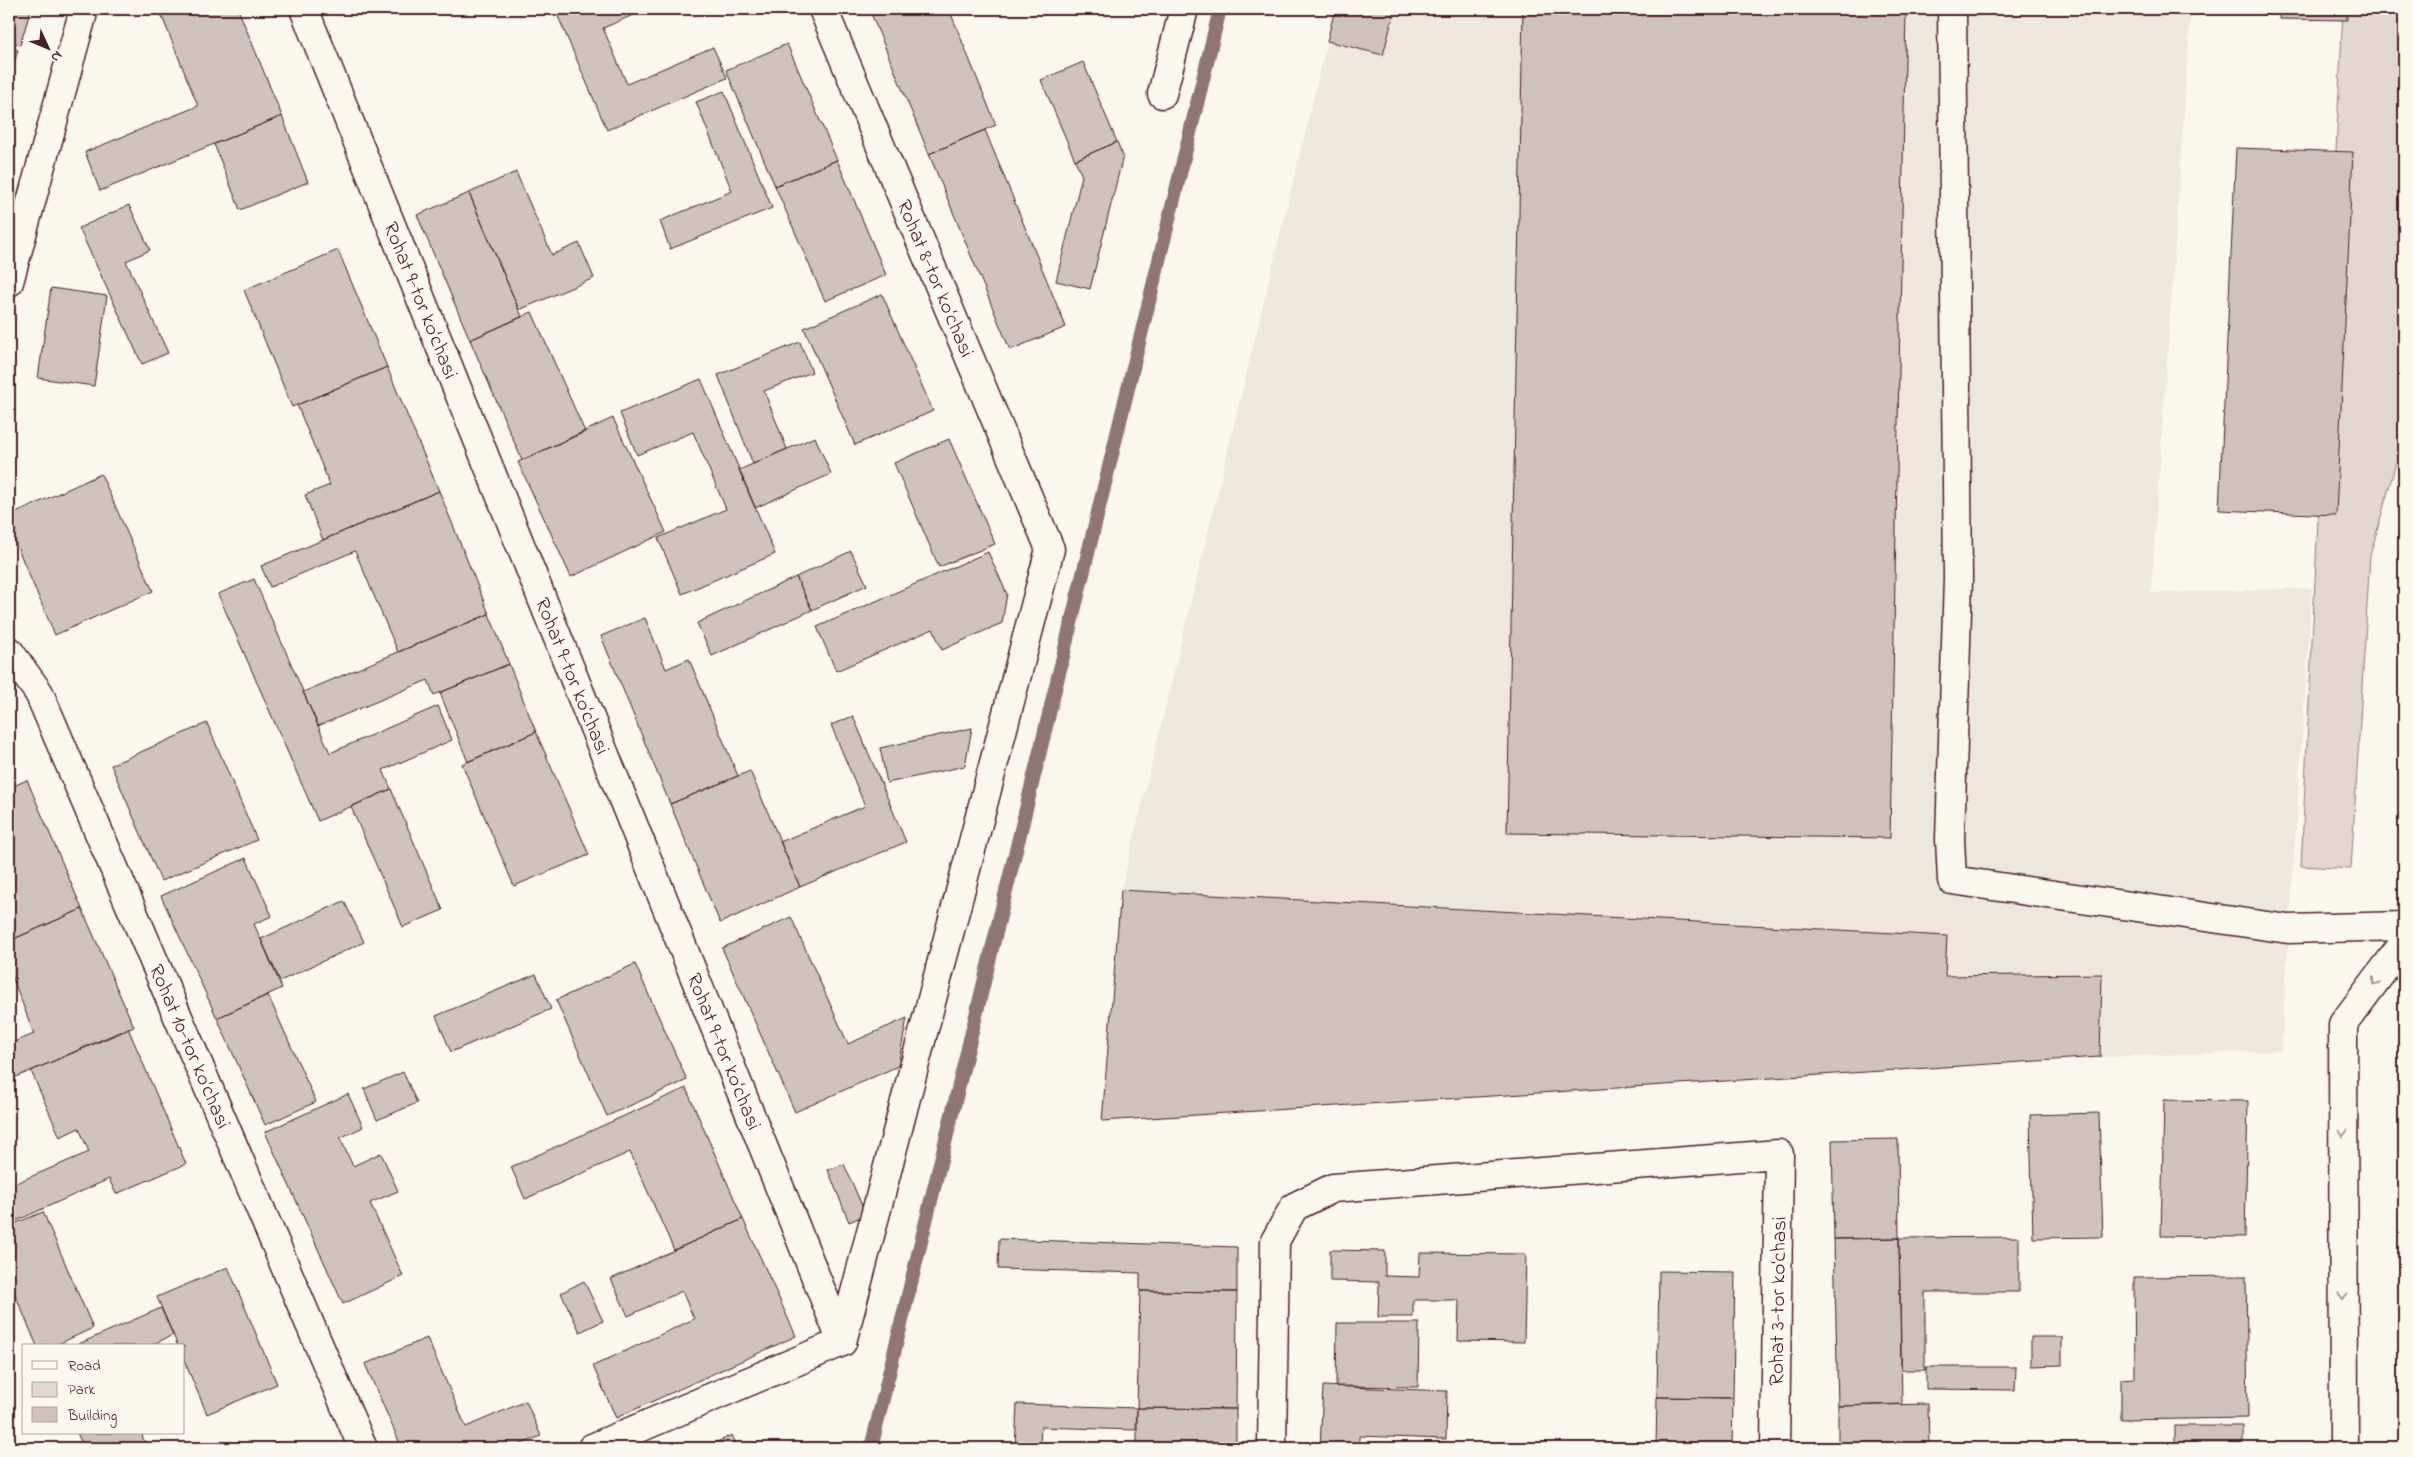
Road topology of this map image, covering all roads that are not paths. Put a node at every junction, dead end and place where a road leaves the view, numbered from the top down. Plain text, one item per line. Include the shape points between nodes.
1 (84, 9) edge
2 (304, 9) edge
3 (823, 9) edge
4 (1184, 9) edge
5 (1952, 9) edge
6 (1162, 94) dead end
7 (9, 282) edge
8 (9, 652) edge
9 (2404, 926) edge
10 (2404, 942) edge
11 (842, 1342) junction
12 (362, 1448) edge
13 (592, 1448) edge
14 (1272, 1448) edge
15 (1775, 1448) edge
16 (2344, 1448) edge

1 - 7 street
2 - 11 street, Rohat 9-tor ko‘chasi
3 - 11 street, Rohat 8-tor ko‘chasi via 1050,548
4 - 6 street
5 - 9 street via 1958,578 1950,839 1952,880 2288,929
8 - 12 street, Rohat 10-tor ko‘chasi via 39,693
10 -> 16 street via 2343,1024
11 - 13 street
14 - 15 street, Rohat 3-tor ko‘chasi via 1275,1242 1294,1207 1333,1188 1779,1154

